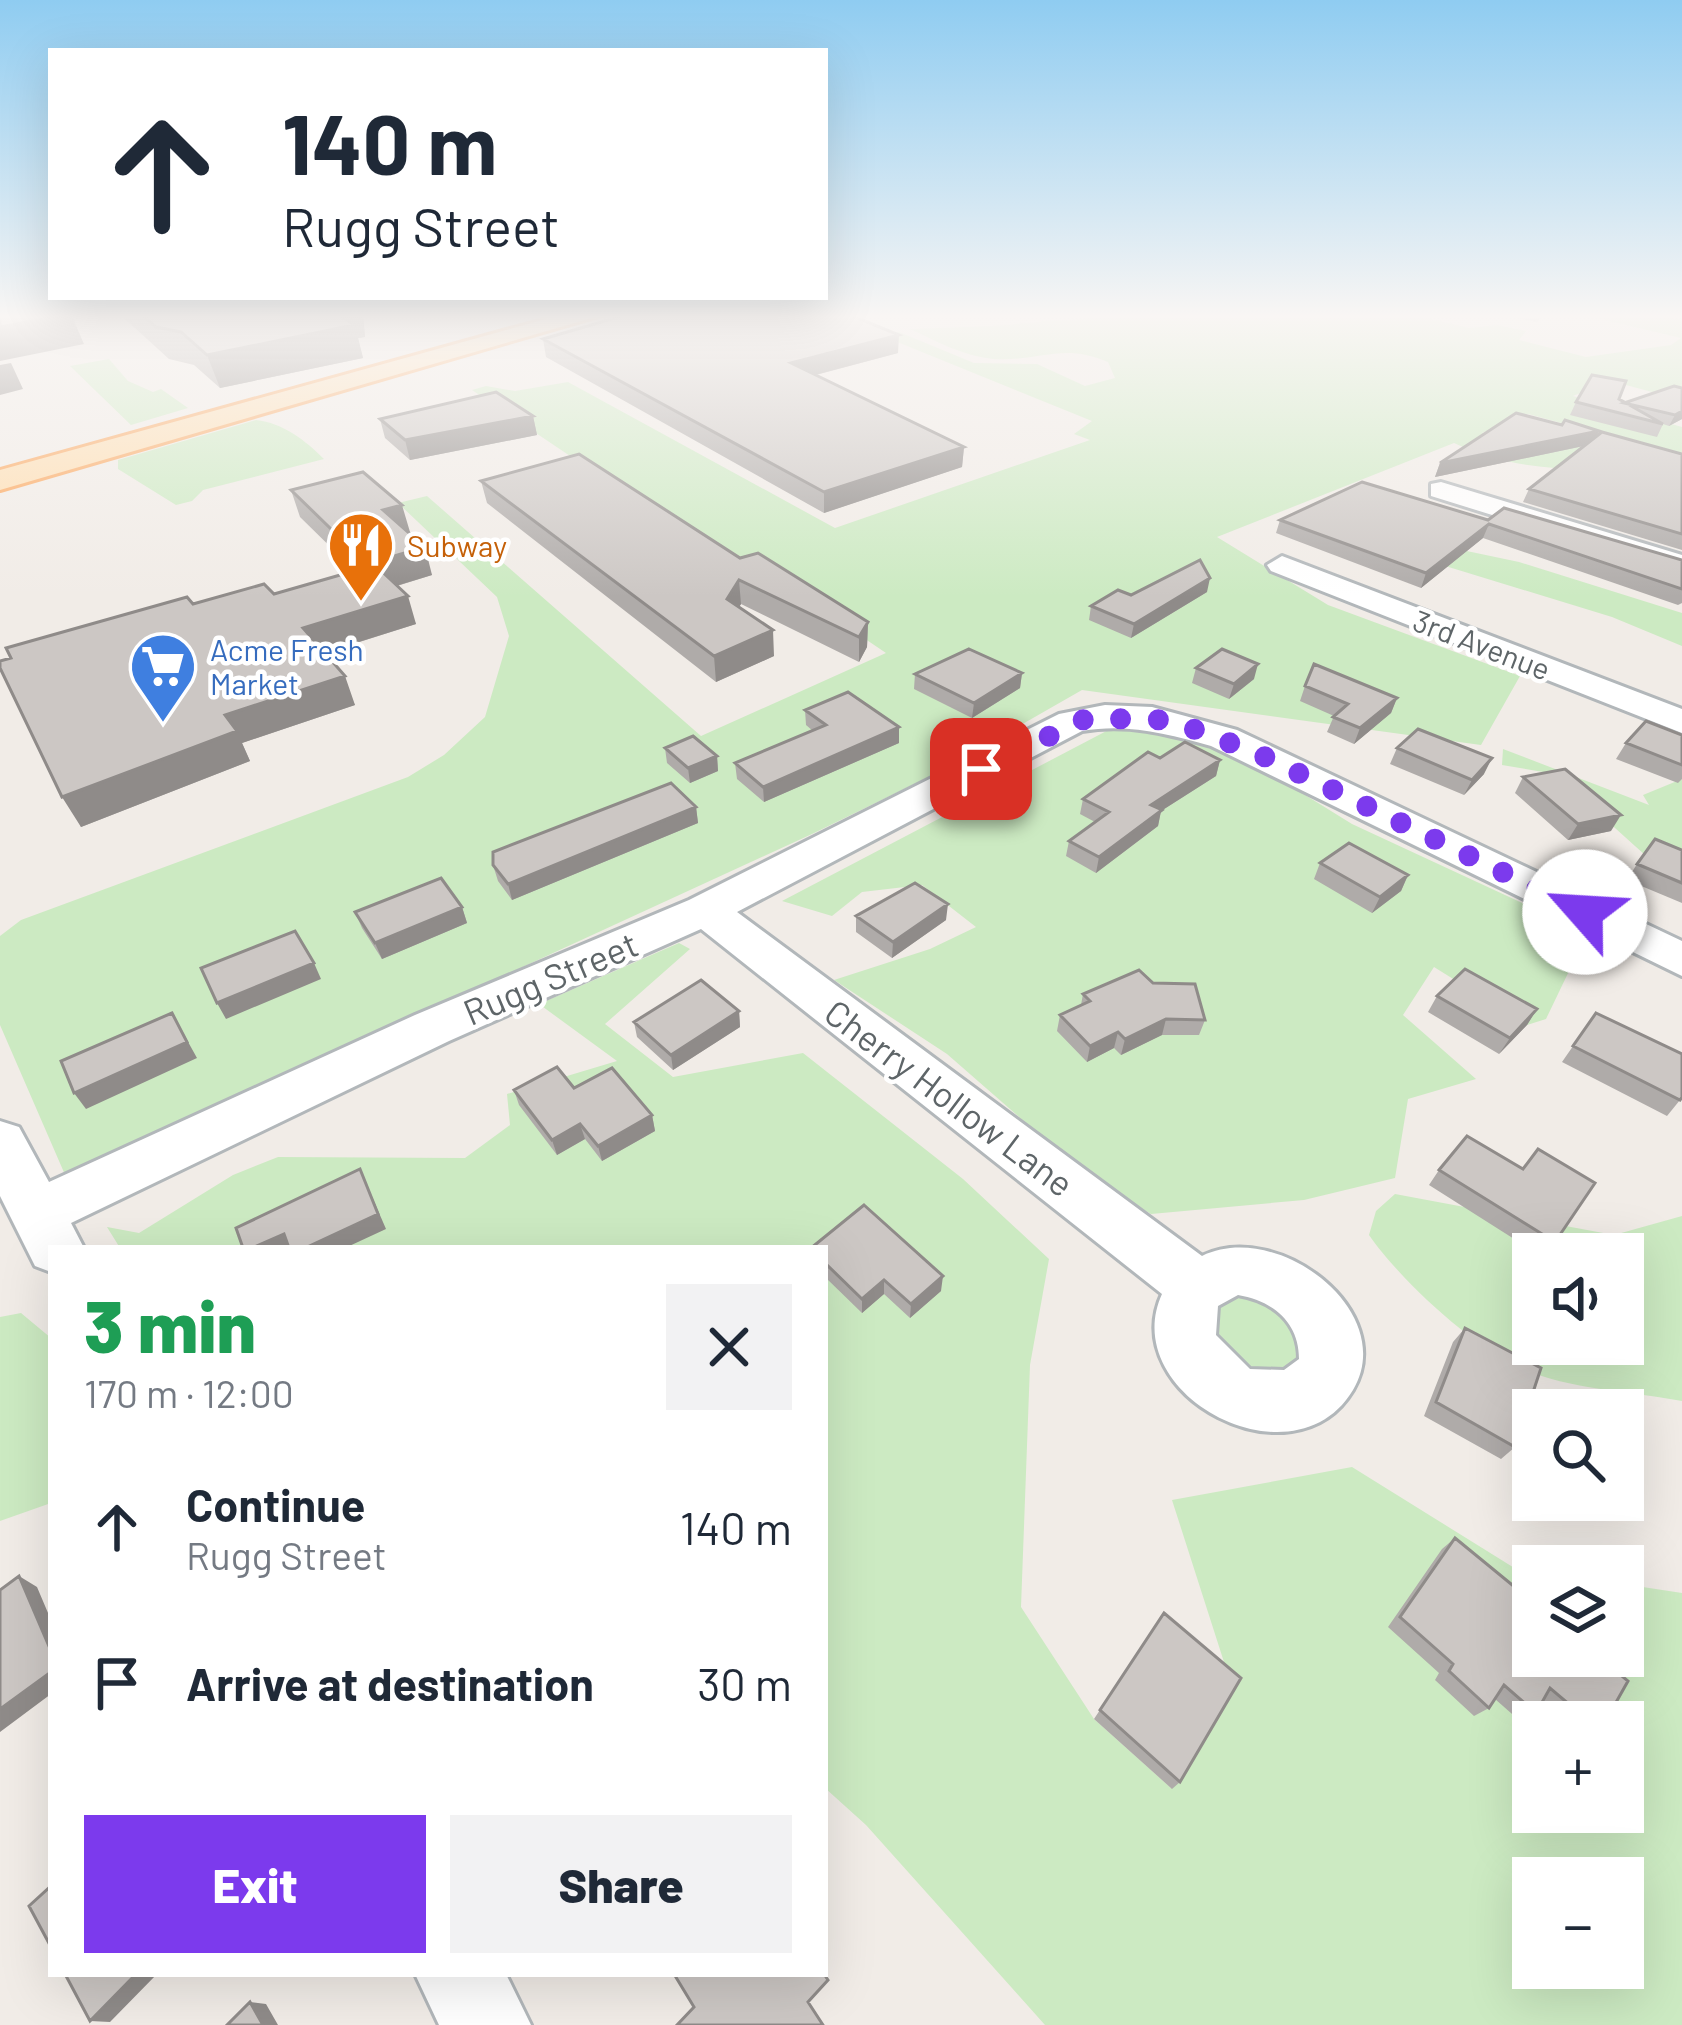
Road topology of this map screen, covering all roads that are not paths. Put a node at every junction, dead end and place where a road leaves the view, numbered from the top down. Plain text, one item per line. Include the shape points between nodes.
1 (255, 408) edge
2 (0, 480) edge
3 (1441, 490) dead end
4 (1282, 565) dead end
5 (1682, 565) edge
6 (1682, 722) edge
7 (705, 910) junction
8 (1682, 960) edge
9 (0, 1142) edge
10 (45, 1231) edge
11 (1196, 1285) dead end
12 (460, 1977) edge
13 (487, 2025) edge

1 - 2 main road
3 - 5 street
4 - 6 street, 3rd Avenue
7 - 8 street, Rugg Street via 1060,729 1105,716 1193,726
7 - 10 street, Rugg Street via 432,1028
7 - 11 street, Cherry Hollow Lane
9 - 10 street
12 - 13 street

